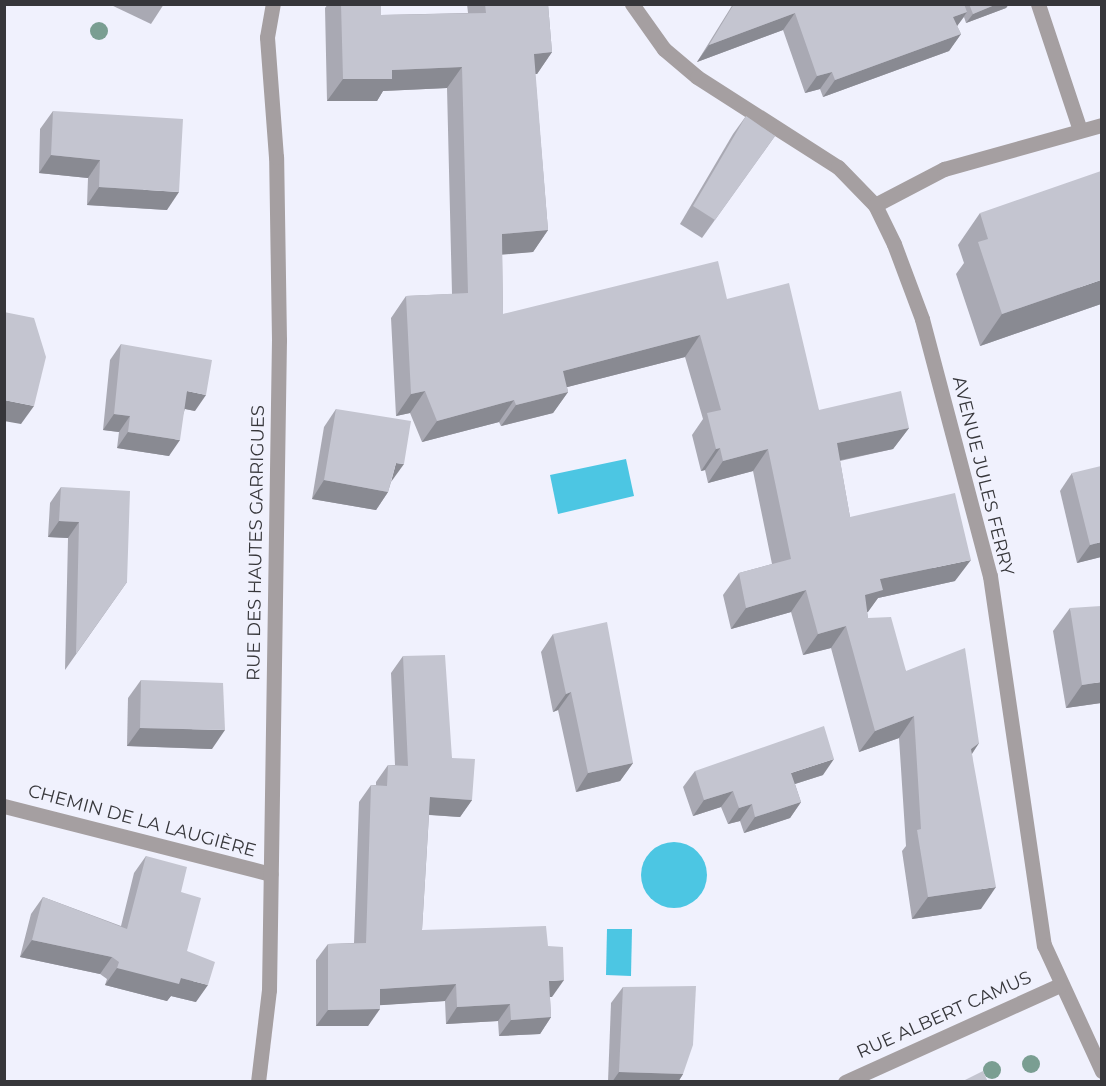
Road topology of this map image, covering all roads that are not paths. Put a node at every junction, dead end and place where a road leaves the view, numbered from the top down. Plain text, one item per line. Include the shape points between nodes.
1 (273, 4) edge
2 (632, 4) edge
3 (1038, 4) edge
4 (1101, 125) edge
5 (1080, 130) junction
6 (875, 205) junction
7 (4, 806) edge
8 (270, 874) junction
9 (1060, 985) junction
10 (1101, 1071) edge
11 (258, 1082) edge
12 (845, 1082) edge

1 - 8 street, RUE DES HAUTES GARRIGUES via 267,37 276,157 279,340
2 - 6 street, AVENUE JULES FERRY via 664,49 697,76 838,167
3 - 5 street
4 - 5 street
5 - 6 street via 944,169
6 - 9 street, AVENUE JULES FERRY via 922,319 990,576 1036,902 1044,945
7 - 8 street, CHEMIN DE LA LAUGIÈRE
8 - 11 street, RUE DES HAUTES GARRIGUES via 269,990
9 - 10 street, AVENUE JULES FERRY
9 - 12 street, RUE ALBERT CAMUS

